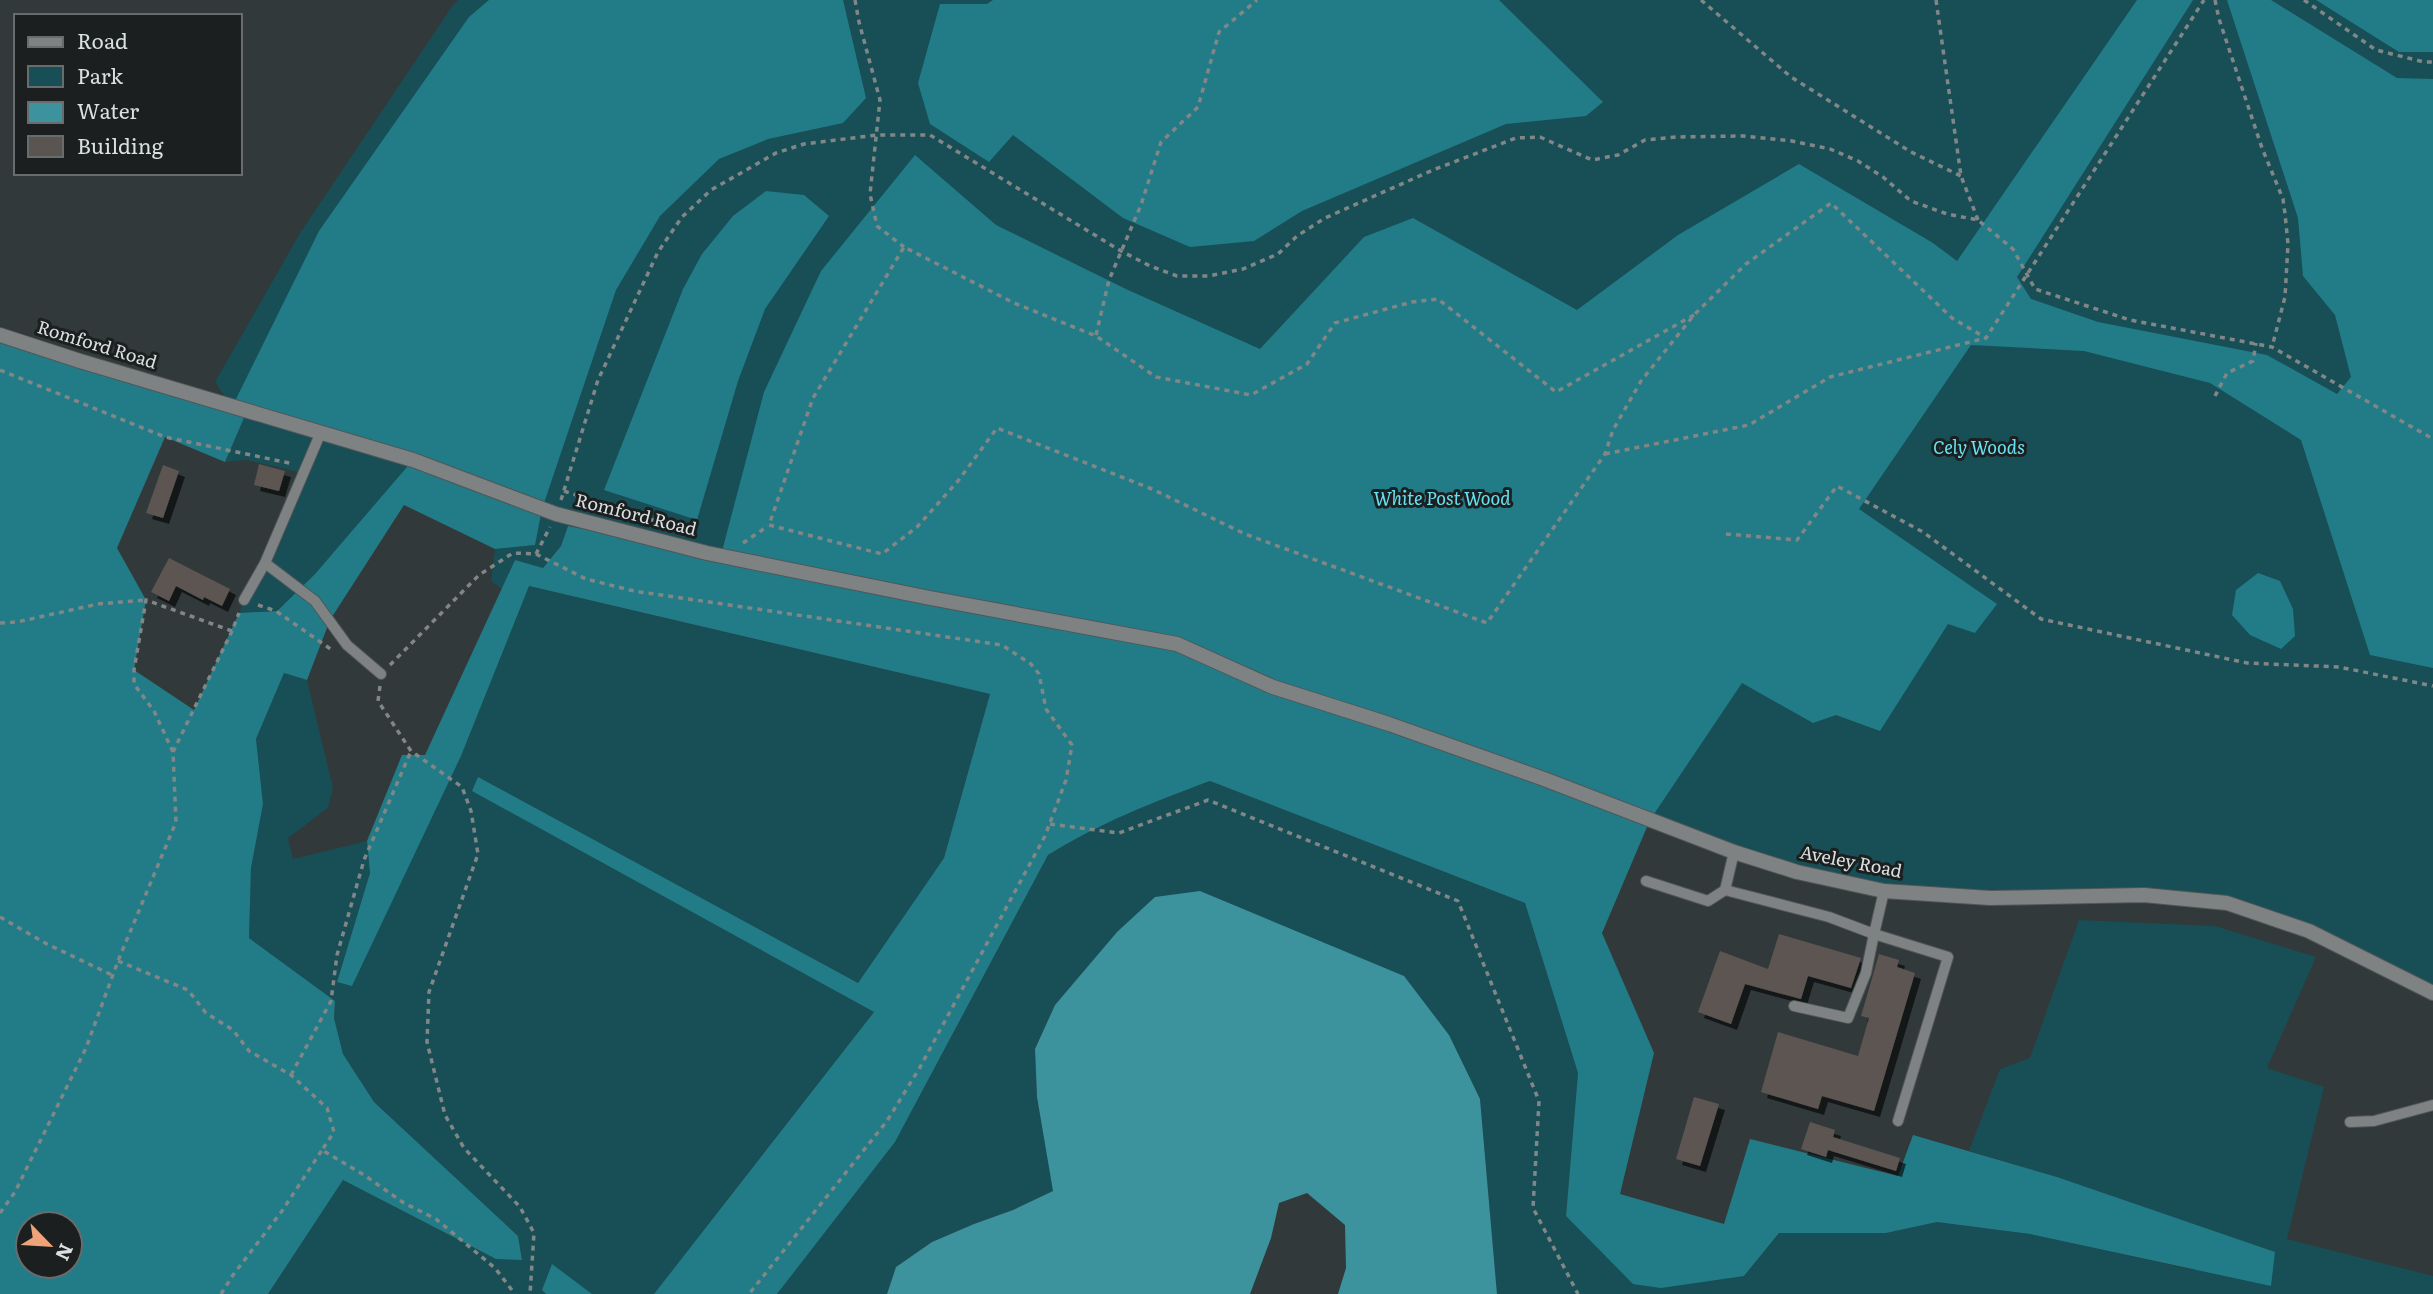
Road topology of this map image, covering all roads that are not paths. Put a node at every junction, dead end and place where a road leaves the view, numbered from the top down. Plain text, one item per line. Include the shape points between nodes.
1 (0, 335) edge
2 (321, 432) junction
3 (265, 563) junction
4 (244, 600) road end
5 (381, 674) road end
6 (1273, 687) joint
7 (1734, 852) junction
8 (1646, 881) dead end
9 (1725, 890) junction
10 (1884, 891) junction
11 (1874, 934) junction
12 (2433, 993) edge
13 (1794, 1006) dead end
14 (2433, 1105) edge
15 (1898, 1121) dead end
16 (2350, 1122) dead end

1 - 2 street, Romford Road
2 - 3 lane
2 - 6 street, Romford Road via 414,460 556,514 707,553 1177,644
3 - 4 lane
3 - 5 lane via 315,601 346,645
6 - 7 street, Aveley Road via 1544,779
7 - 9 lane
7 - 10 street, Aveley Road via 1797,872
8 - 9 lane via 1708,901
9 - 11 lane via 1829,917
10 - 11 lane
10 - 12 street, Aveley Road via 1990,898 2144,895 2227,903 2309,931
11 - 13 lane via 1866,973 1848,1018
11 - 15 lane via 1948,957
14 - 16 lane via 2374,1121

